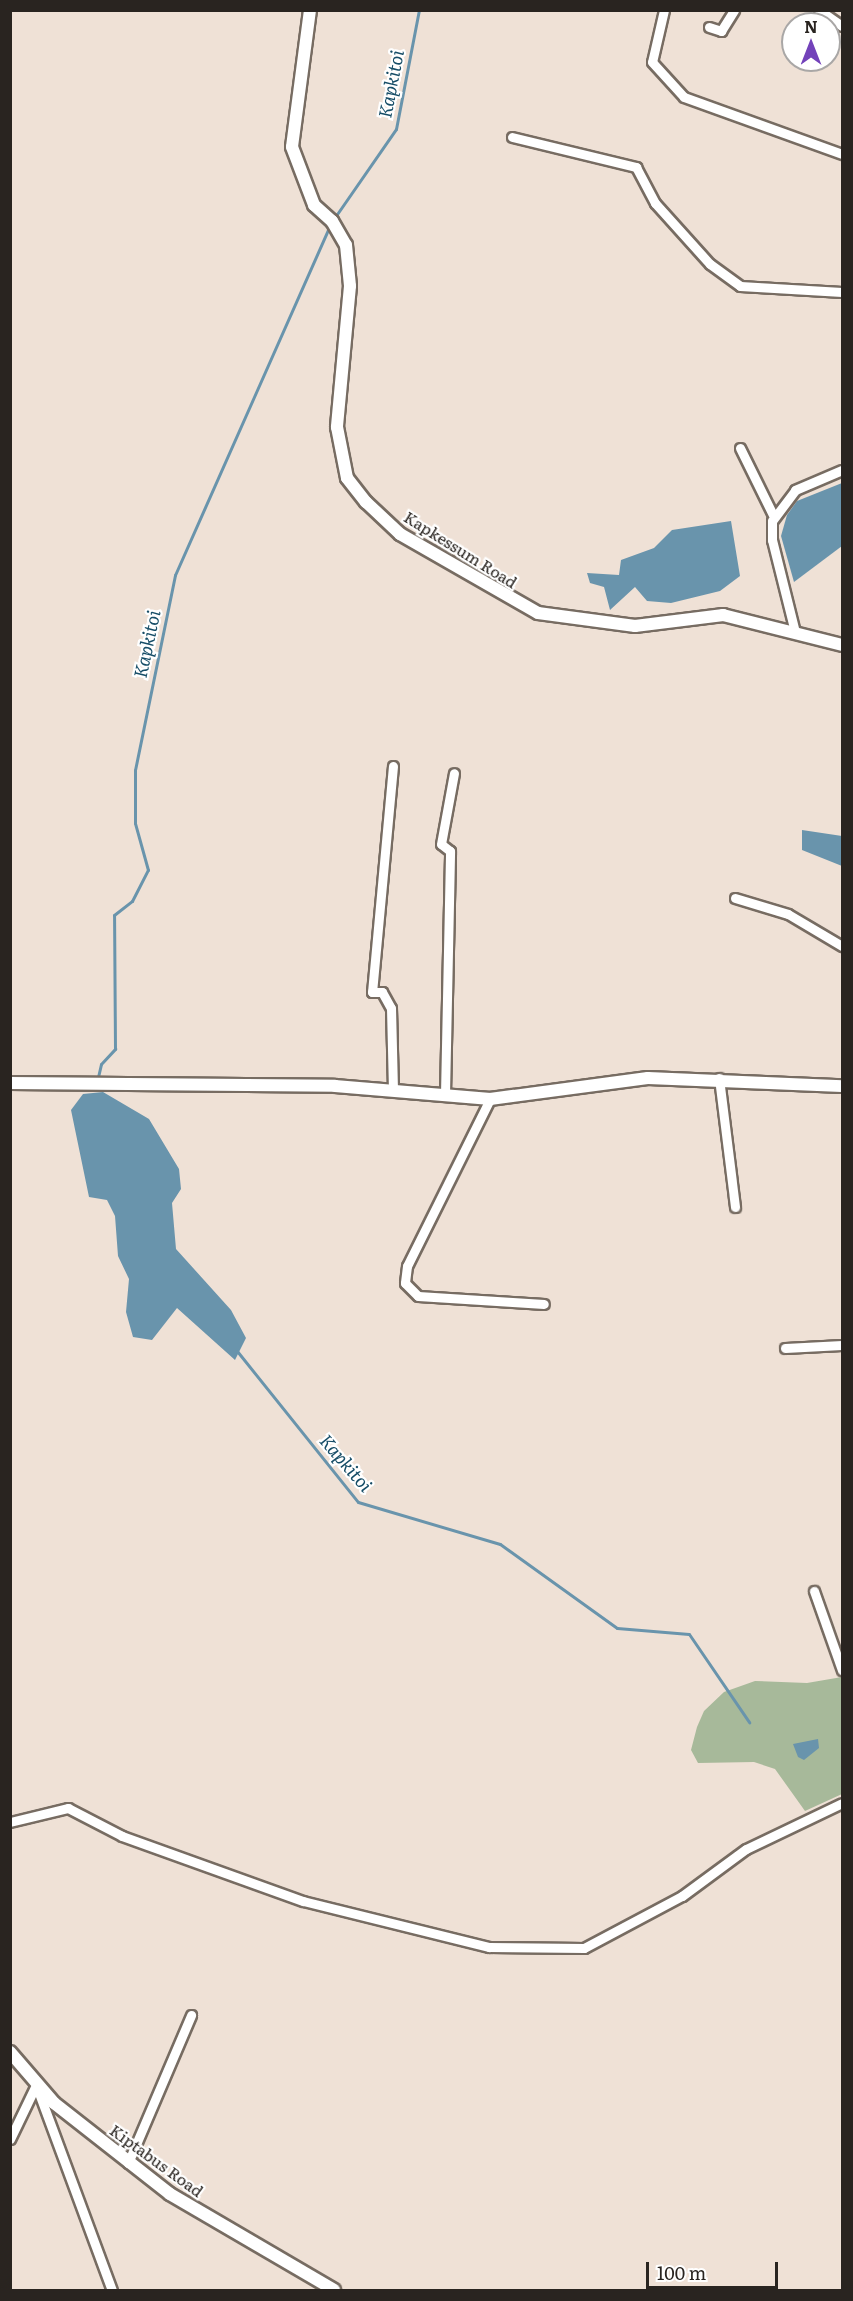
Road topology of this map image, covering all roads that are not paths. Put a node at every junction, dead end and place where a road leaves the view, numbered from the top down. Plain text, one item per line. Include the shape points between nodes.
1 (310, 10) edge
2 (664, 10) edge
3 (734, 10) edge
4 (819, 10) edge
5 (843, 26) edge
6 (709, 27) dead end
7 (512, 137) dead end
8 (843, 154) edge
9 (843, 292) edge
10 (740, 448) dead end
11 (843, 470) edge
12 (774, 517) junction
13 (795, 632) junction
14 (843, 645) edge
15 (393, 766) dead end
16 (454, 772) dead end
17 (735, 898) dead end
18 (843, 946) edge
19 (719, 1077) junction
20 (10, 1083) edge
21 (843, 1086) edge
22 (393, 1089) junction
23 (445, 1094) junction
24 (490, 1099) junction
25 (735, 1207) dead end
26 (544, 1304) dead end
27 (843, 1345) edge
28 (785, 1348) dead end
29 (814, 1591) dead end
30 (843, 1670) edge
31 (843, 1803) edge
32 (10, 1822) edge
33 (191, 2015) dead end
34 (10, 2052) edge
35 (36, 2085) junction
36 (10, 2139) edge
37 (128, 2163) junction
38 (112, 2290) edge
39 (334, 2290) edge

1 - 13 street, Kapkessum Road via 292,147 314,205 332,221 346,245 350,286 337,427 345,470 360,494 400,534 538,613 635,626 723,615
2 - 8 street via 652,62 684,97
3 - 6 street via 721,31
4 - 5 street
7 - 9 street via 636,167 655,203 710,264 740,286
10 - 12 street
11 - 12 street via 795,490
12 - 13 street via 771,540
13 - 14 street, Kapkessum Road
15 - 22 street via 372,992 382,992 391,1008
16 - 23 street via 441,844 450,851
17 - 18 street via 788,914
19 - 21 street
19 - 24 street via 622,1080
19 - 25 street
20 - 22 street
22 - 23 street
23 - 24 street
24 - 26 street via 407,1266 405,1283 418,1296
27 - 28 street
29 - 30 street
31 - 32 street via 746,1849 682,1896 584,1948 489,1947 303,1901 122,1836 68,1808
33 - 37 street
34 - 35 street, Kiptabus Road
35 - 36 street
35 - 37 street, Kiptabus Road
35 - 38 street
37 - 39 street, Kiptabus Road via 170,2194

